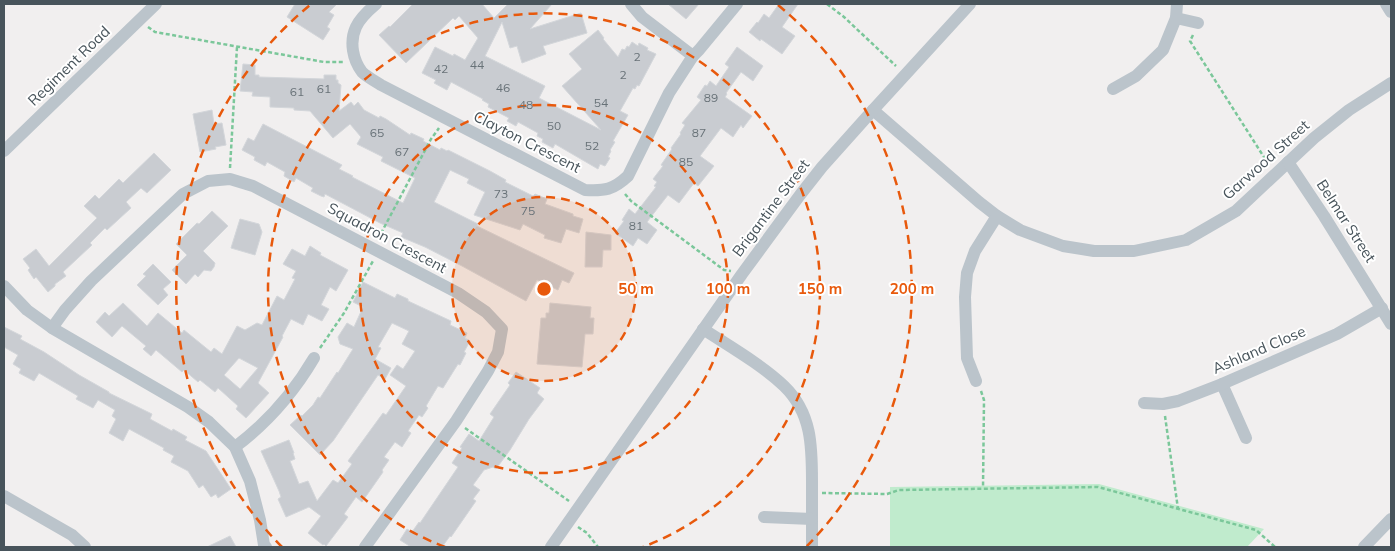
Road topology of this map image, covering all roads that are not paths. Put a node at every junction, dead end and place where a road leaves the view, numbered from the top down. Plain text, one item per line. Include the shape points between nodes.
1 (156, 4) edge
2 (376, 4) edge
3 (630, 4) edge
4 (737, 4) edge
5 (970, 4) edge
6 (1177, 4) edge
7 (1386, 4) edge
8 (1391, 12) edge
9 (1176, 18) junction
10 (1198, 23) road end
11 (693, 56) junction
12 (1391, 83) edge
13 (1113, 88) dead end
14 (872, 110) junction
15 (4, 151) edge
16 (1288, 162) junction
17 (997, 216) junction
18 (4, 286) edge
19 (1382, 308) junction
20 (1391, 324) edge
21 (52, 328) junction
22 (703, 329) junction
23 (314, 358) dead end
24 (976, 381) road end
25 (1222, 384) junction
26 (1144, 403) dead end
27 (1246, 438) dead end
28 (235, 447) junction
29 (4, 496) edge
30 (764, 517) dead end
31 (812, 518) junction
32 (1391, 519) edge
33 (85, 547) edge
34 (266, 547) edge
35 (365, 547) edge
36 (551, 547) edge
37 (812, 547) edge
38 (1364, 547) edge

1 - 15 street, Regiment Road
2 - 11 street, Clayton Crescent via 355,28 354,60 363,73 585,190 603,191 619,185 628,176 669,93
3 - 11 street
4 - 11 street
5 - 14 street, Brigantine Street
6 - 9 street
7 - 8 street
9 - 10 street
9 - 13 street via 1163,50 1136,76
12 - 16 street, Garwood Street via 1349,110
14 - 17 street, Garwood Street
14 - 22 street, Brigantine Street via 800,195
16 - 17 street, Garwood Street via 1236,211 1186,240 1134,251 1094,251 1063,246 1020,230
16 - 19 street, Belmar Street
17 - 24 street via 975,251 967,273 967,358
18 - 21 street via 27,310
19 - 20 street, Belmar Street
19 - 25 street, Ashland Close via 1337,334
21 - 28 street via 188,407
21 - 35 street, Squadron Crescent via 91,281 183,194 208,181 230,179 253,186 458,293 486,312 502,329 498,352 456,421
22 - 31 street via 772,376 802,410 811,437
22 - 36 street, Brigantine Street
23 - 28 street via 279,407
25 - 26 street, Ashland Close via 1178,401
25 - 27 street
28 - 34 street via 250,481
29 - 33 street via 72,535
30 - 31 street
31 - 37 street
32 - 38 street

